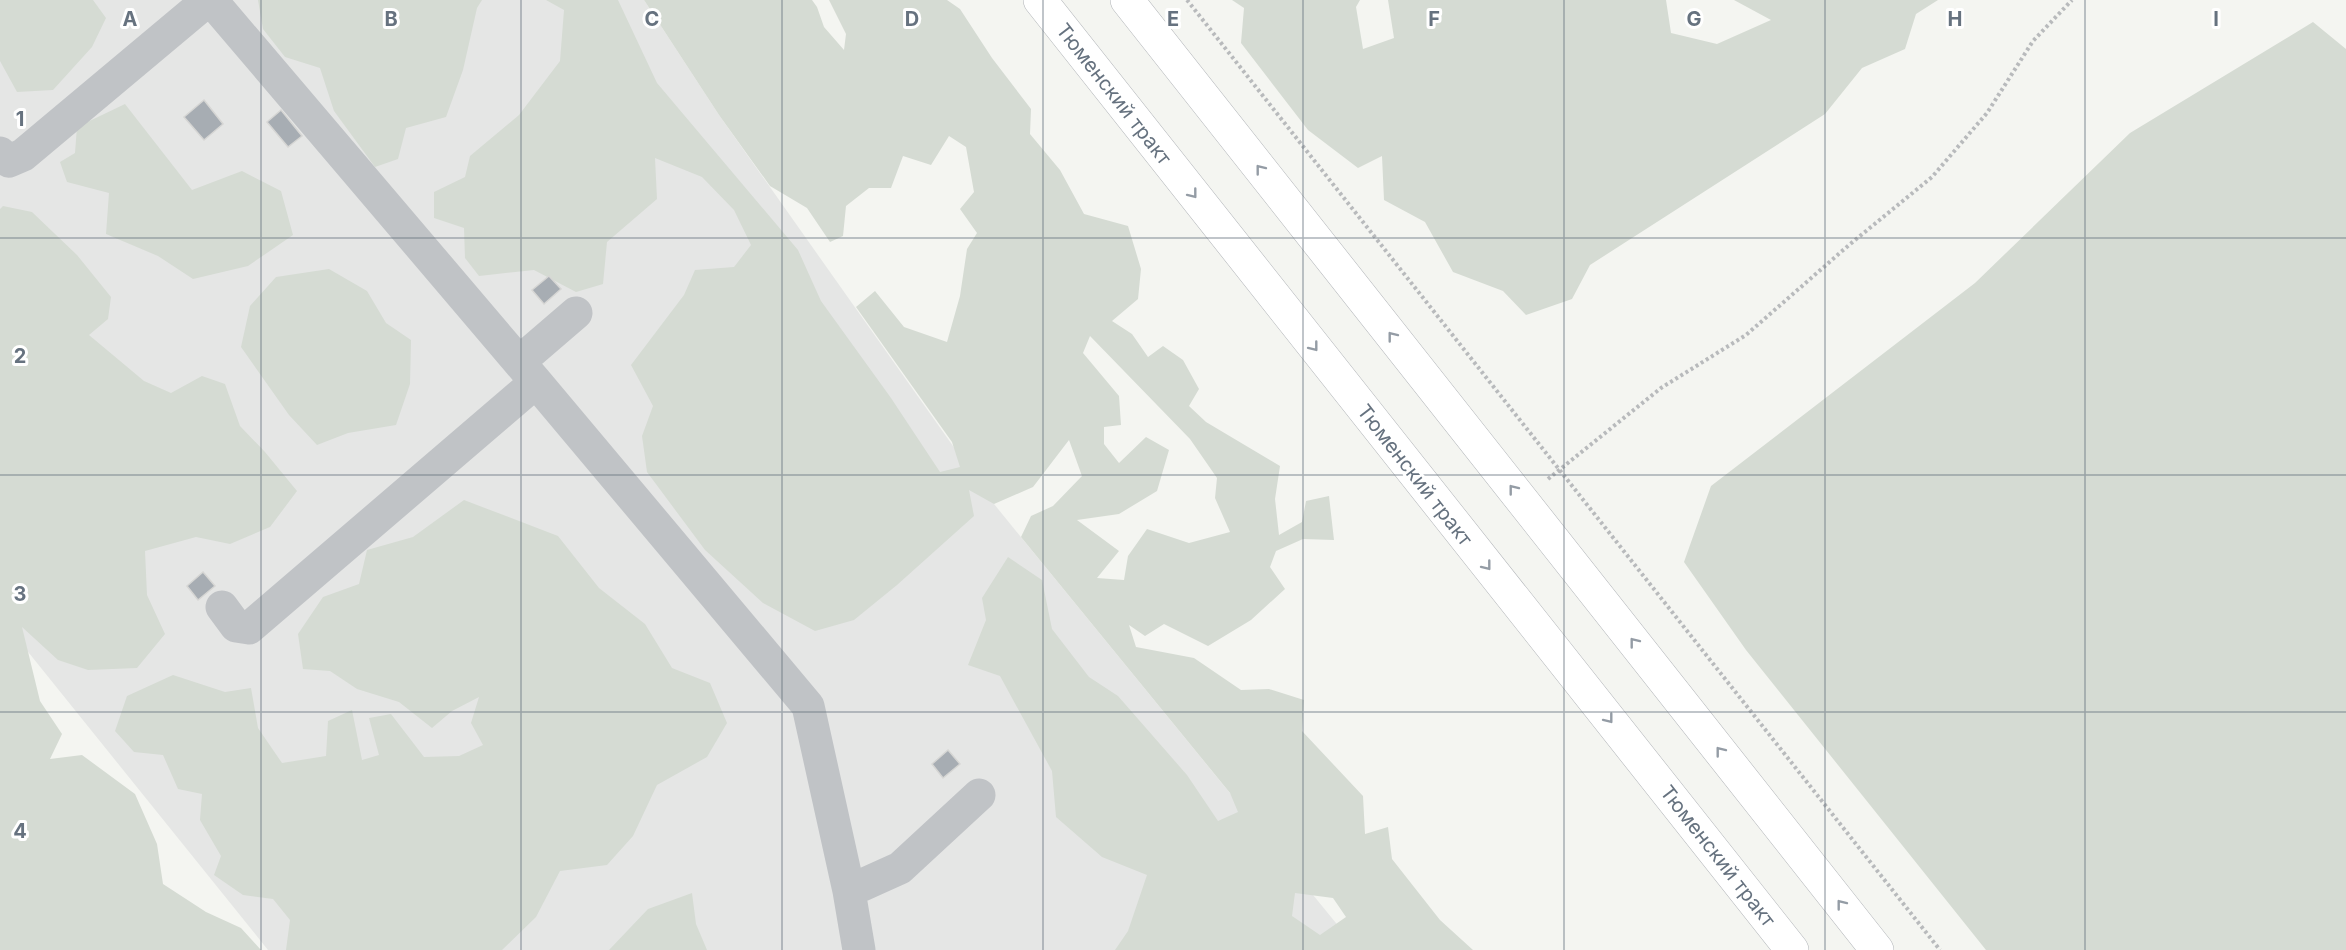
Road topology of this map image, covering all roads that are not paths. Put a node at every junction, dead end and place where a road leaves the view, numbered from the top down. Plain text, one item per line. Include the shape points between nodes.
1 (209, 0) edge
2 (1040, 0) edge
3 (1127, 0) edge
4 (0, 153) edge
5 (576, 313) dead end
6 (528, 372) junction
7 (222, 607) dead end
8 (979, 795) dead end
9 (849, 891) junction
10 (859, 950) edge
11 (1792, 950) edge
12 (1877, 950) edge

1 - 4 lane via 23,155 9,161
1 - 6 lane
2 -> 11 main road, Тюменский тракт
12 -> 3 main road
5 - 6 lane
6 - 7 lane via 249,628 236,626
6 - 9 lane via 808,706
8 - 9 lane via 900,868
9 - 10 lane

